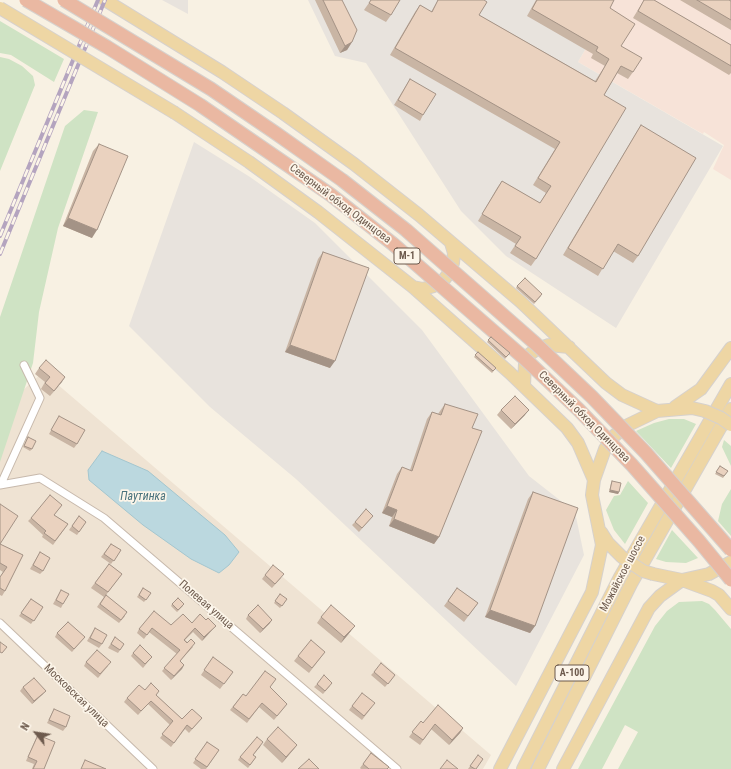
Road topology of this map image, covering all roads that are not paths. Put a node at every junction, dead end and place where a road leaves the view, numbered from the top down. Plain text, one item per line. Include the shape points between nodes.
1 (26, 0) edge
2 (64, 0) edge
3 (105, 0) edge
4 (0, 8) edge
5 (451, 243) junction
6 (413, 287) junction
7 (569, 347) junction
8 (731, 348) edge
9 (24, 365) dead end
10 (731, 384) edge
11 (524, 386) junction
12 (673, 408) junction
13 (731, 409) edge
14 (657, 411) junction
15 (731, 425) edge
16 (594, 480) junction
17 (1, 484) edge
18 (600, 529) junction
19 (731, 550) edge
20 (731, 562) edge
21 (682, 580) junction
22 (731, 580) edge
23 (731, 609) edge
24 (0, 623) edge
25 (153, 769) edge
26 (397, 769) edge
27 (500, 769) edge
28 (523, 769) edge
29 (538, 769) edge
30 (563, 769) edge

1 - 22 highway, Северный обход Одинцова / М-1, bridge via 200,105 324,191 393,244 524,358 579,410 700,541
2 - 19 highway, Северный обход Одинцова / М-1, bridge via 204,85 270,129 406,230 536,344 592,397 646,453
3 - 5 main road via 283,113 379,183
4 - 6 main road, bridge via 189,122 249,162 318,212
5 - 6 main road via 453,263 443,281 423,289
5 - 7 main road via 521,302
6 - 11 main road
7 - 11 main road via 544,346 530,354 524,368
7 - 14 main road via 620,394
8 - 12 main road via 701,389
9 - 17 street via 40,398
10 - 28 main road, Можайское шоссе / А-100 via 620,577
11 - 16 main road via 578,442
12 - 14 main road
12 - 15 main road, bridge via 705,411
13 - 29 main road, Можайское шоссе / А-100 via 631,584
14 - 16 main road via 640,418 614,436 605,449
16 - 18 main road via 592,495
17 - 26 street, Полевая улица via 40,478 104,518
18 - 21 main road, bridge via 608,543 622,557 643,571
18 - 27 main road via 602,545 592,592
20 - 21 main road via 709,574
21 - 23 main road via 719,595
21 - 30 main road via 648,608
24 - 25 street, Московская улица

